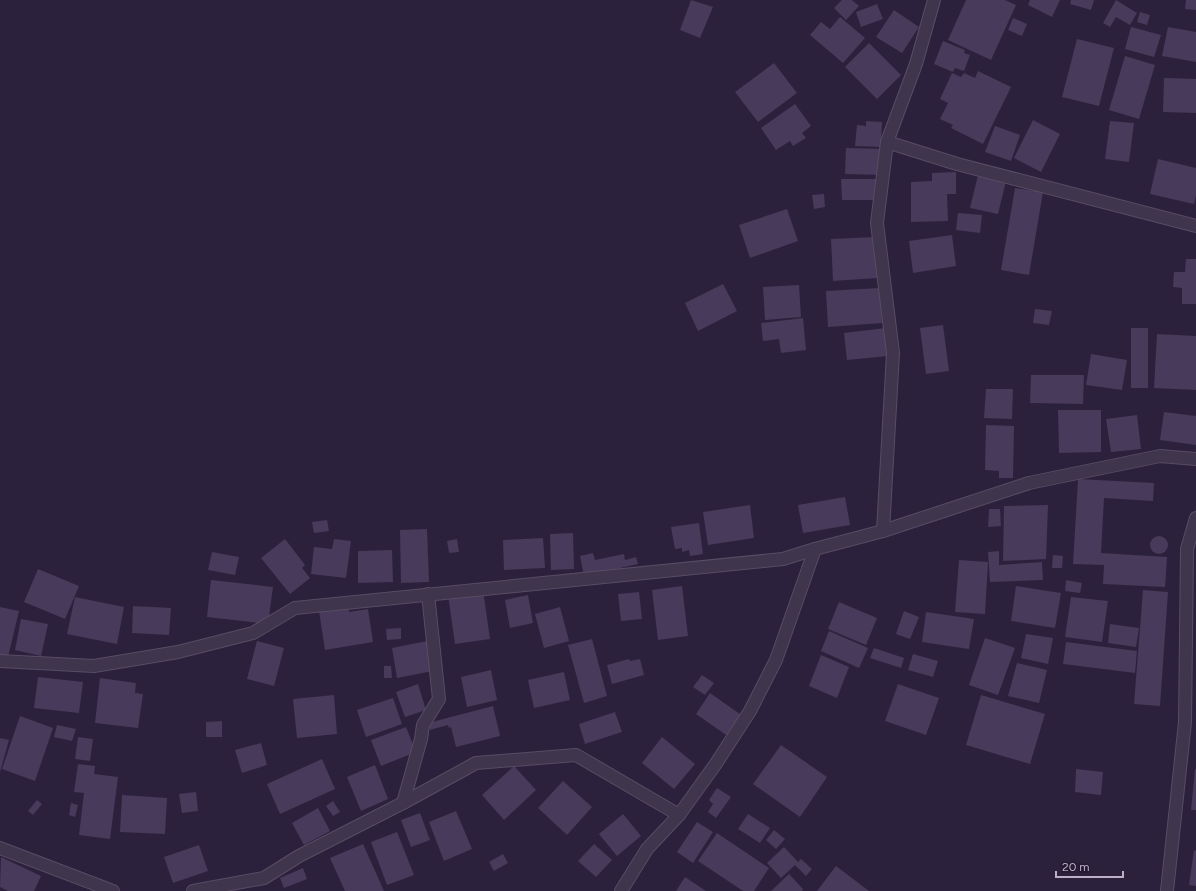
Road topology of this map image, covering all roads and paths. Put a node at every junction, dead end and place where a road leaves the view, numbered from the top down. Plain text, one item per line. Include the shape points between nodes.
1 (934, 0) edge
2 (888, 142) junction
3 (1196, 226) edge
4 (1196, 459) edge
5 (1196, 518) edge
6 (882, 531) junction
7 (815, 549) junction
8 (428, 594) junction
9 (0, 661) edge
10 (1191, 683) edge
11 (403, 803) junction
12 (679, 815) junction
13 (0, 848) edge
14 (113, 891) edge
15 (193, 891) edge
16 (620, 891) edge
17 (1167, 891) edge

1 - 2 street via 916,64
2 - 3 street via 957,164
2 - 6 street via 877,223 893,353
4 - 6 street via 1160,456 1029,483
5 - 10 street via 1187,549
6 - 7 street
7 - 8 street via 783,559
7 - 12 street via 776,660 750,711
8 - 9 street via 295,608 253,633 178,652 94,666
8 - 11 street via 439,699 423,725
10 - 17 street
11 - 12 street via 476,763 576,755
11 - 15 street via 299,856 264,878
12 - 16 street via 647,849
13 - 14 street

